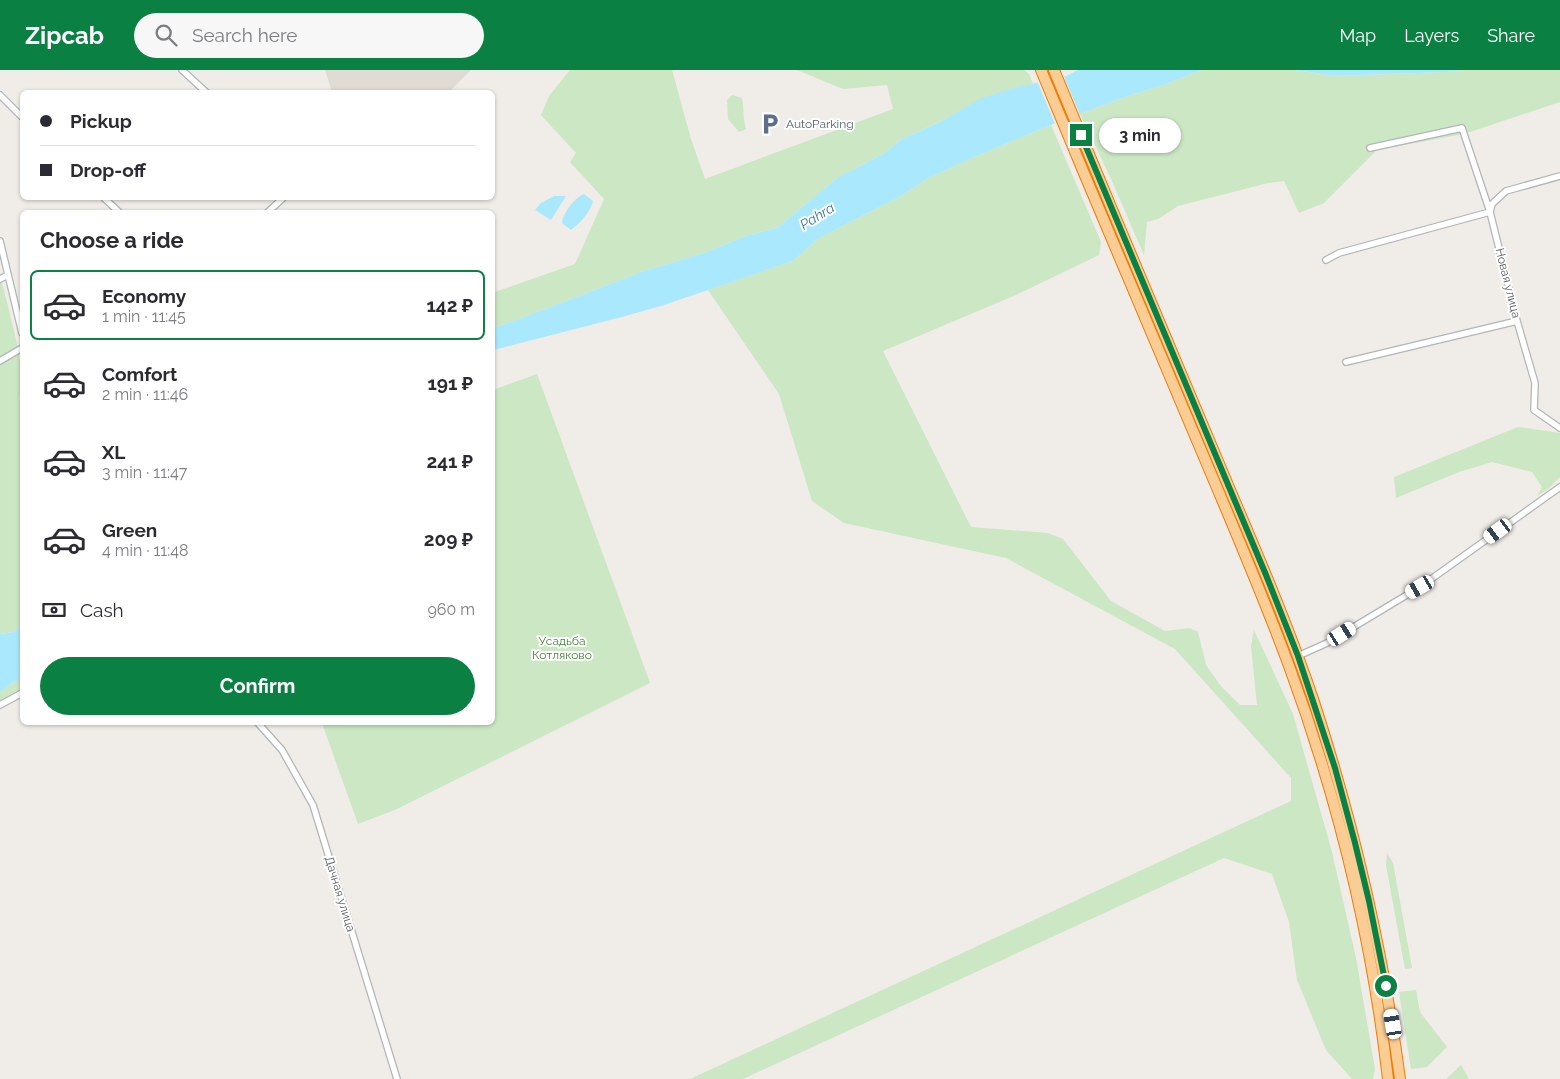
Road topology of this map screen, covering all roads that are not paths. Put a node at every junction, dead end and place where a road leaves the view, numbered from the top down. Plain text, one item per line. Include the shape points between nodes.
1 (182, 70) edge
2 (1041, 70) edge
3 (1054, 70) edge
4 (204, 90) edge
5 (0, 95) edge
6 (20, 115) edge
7 (1370, 148) dead end
8 (1560, 176) edge
9 (106, 200) edge
10 (281, 200) edge
11 (117, 210) edge
12 (270, 210) edge
13 (1490, 212) junction
14 (0, 241) edge
15 (1326, 260) dead end
16 (8, 275) junction
17 (0, 279) edge
18 (1517, 322) junction
19 (20, 325) edge
20 (20, 349) edge
21 (0, 360) edge
22 (1346, 362) dead end
23 (1560, 428) edge
24 (1560, 487) edge
25 (1298, 656) junction
26 (20, 694) edge
27 (0, 706) edge
28 (261, 725) edge
29 (397, 1079) edge
30 (1388, 1079) edge
31 (1400, 1079) edge

1 - 4 street
2 - 30 highway via 1254,577 1303,707 1327,782 1358,904 1372,969
3 - 25 highway
5 - 6 street
7 - 13 street, Новая улица via 1462,128
8 - 13 street via 1506,191 1492,204
9 - 11 street
10 - 12 street
13 - 15 street
13 - 18 street, Новая улица
14 - 16 street
16 - 17 street
16 - 19 street
18 - 22 street
18 - 23 street, Новая улица via 1535,383 1534,410
20 - 21 street
24 - 25 street via 1420,587
25 - 31 highway via 1335,768 1367,891 1383,966
26 - 27 street
28 - 29 street, Дачная улица via 282,750 313,805

